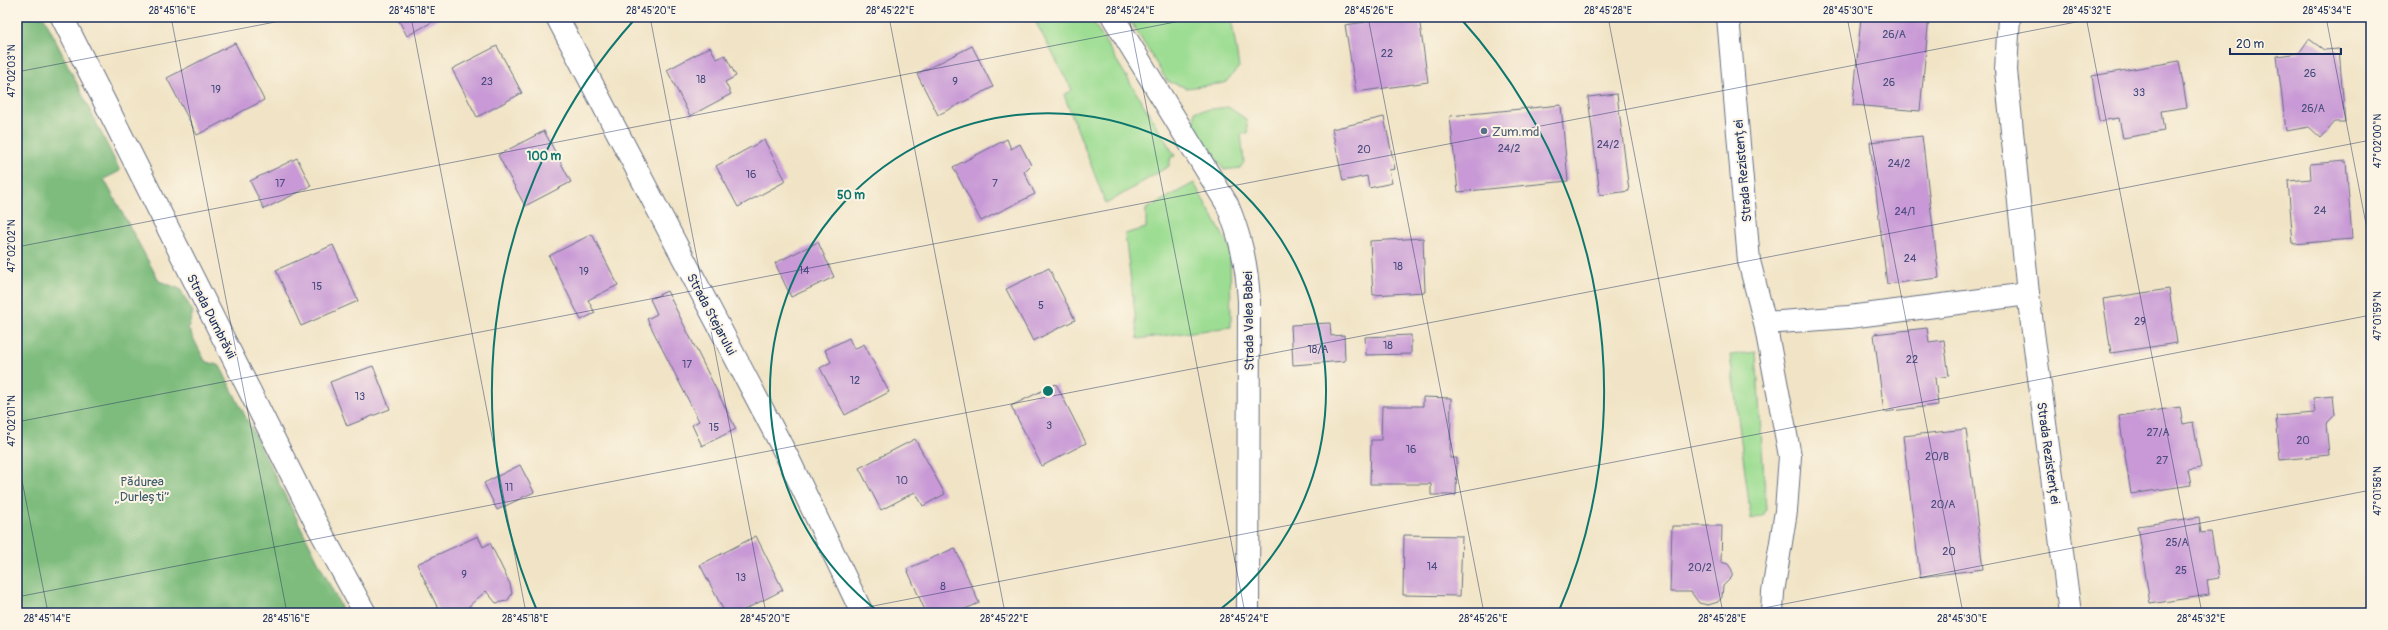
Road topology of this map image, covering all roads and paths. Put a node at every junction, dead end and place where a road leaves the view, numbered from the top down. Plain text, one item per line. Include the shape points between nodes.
1 (62, 17) edge
2 (557, 17) edge
3 (1113, 17) edge
4 (1728, 17) edge
5 (2009, 17) edge
6 (2028, 294) junction
7 (1765, 323) junction
8 (365, 613) edge
9 (862, 613) edge
10 (1248, 613) edge
11 (1772, 613) edge
12 (2070, 613) edge

1 - 8 street, Strada Dumbrăvii via 315,521
2 - 9 street, Strada Stejarului via 789,460
3 - 10 street, Strada Valea Babei via 1227,204 1239,233 1247,267
4 - 7 street, Strada Rezistenței via 1749,261
5 - 6 street, Strada Rezistenței via 2006,70
6 - 7 street via 1848,316
6 - 12 street, Strada Rezistenței
7 - 11 street, Strada Rezistenței via 1790,456 1786,512

